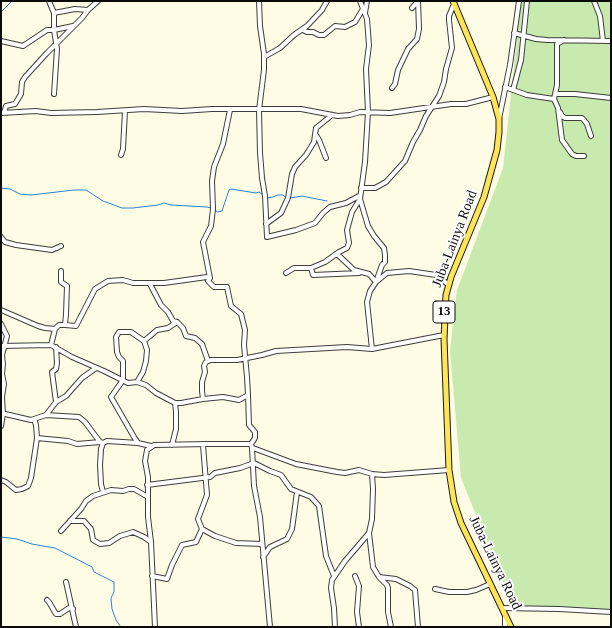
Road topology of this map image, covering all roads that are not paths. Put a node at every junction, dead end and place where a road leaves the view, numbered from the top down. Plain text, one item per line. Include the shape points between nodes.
1 (50, 1) edge
2 (98, 1) edge
3 (259, 1) edge
4 (327, 1) edge
5 (360, 1) edge
6 (367, 1) edge
7 (418, 1) edge
8 (519, 1) edge
9 (527, 1) edge
10 (594, 1) edge
11 (454, 2) edge
12 (412, 8) dead end
13 (88, 10) junction
14 (364, 11) junction
15 (54, 13) junction
16 (75, 25) junction
17 (54, 30) junction
18 (303, 30) junction
19 (514, 33) junction
20 (524, 35) junction
21 (564, 40) junction
22 (603, 40) junction
23 (611, 41) edge
24 (1, 42) edge
25 (57, 44) junction
26 (264, 57) junction
27 (392, 88) dead end
28 (505, 88) junction
29 (513, 90) junction
30 (54, 94) dead end
31 (556, 94) junction
32 (493, 97) junction
33 (611, 98) edge
34 (554, 99) junction
35 (431, 107) junction
36 (558, 108) junction
37 (230, 110) junction
38 (259, 110) junction
39 (125, 111) junction
40 (368, 112) junction
41 (3, 113) edge
42 (332, 115) junction
43 (499, 119) junction
44 (316, 135) junction
45 (591, 136) dead end
46 (121, 155) dead end
47 (584, 156) dead end
48 (326, 158) dead end
49 (361, 188) junction
50 (360, 198) junction
51 (266, 224) junction
52 (1, 237) edge
53 (61, 246) dead end
54 (337, 254) junction
55 (311, 268) junction
56 (61, 271) dead end
57 (286, 273) dead end
58 (363, 273) junction
59 (210, 278) junction
60 (376, 282) junction
61 (150, 284) junction
62 (448, 285) junction
63 (1, 310) edge
64 (177, 322) junction
65 (1, 324) edge
66 (64, 325) junction
67 (55, 329) junction
68 (444, 335) junction
69 (144, 341) junction
70 (3, 346) edge
71 (53, 346) junction
72 (372, 349) junction
73 (246, 358) junction
74 (208, 361) junction
75 (96, 368) junction
76 (123, 380) junction
77 (137, 382) junction
78 (248, 396) junction
79 (203, 399) junction
80 (56, 402) junction
81 (174, 403) junction
82 (2, 413) edge
83 (46, 415) junction
84 (34, 419) junction
85 (1, 426) edge
86 (37, 438) junction
87 (101, 442) junction
88 (138, 443) junction
89 (172, 444) junction
90 (203, 444) junction
91 (151, 446) junction
92 (252, 446) junction
93 (254, 463) junction
94 (449, 470) junction
95 (372, 474) junction
96 (206, 477) junction
97 (1, 480) edge
98 (147, 486) junction
99 (103, 492) junction
100 (297, 492) junction
101 (148, 497) junction
102 (70, 520) junction
103 (202, 529) junction
104 (61, 531) dead end
105 (369, 533) junction
106 (151, 542) junction
107 (262, 544) junction
108 (263, 557) junction
109 (152, 576) junction
110 (334, 576) junction
111 (355, 576) dead end
112 (379, 577) junction
113 (66, 582) dead end
114 (490, 584) junction
115 (435, 589) dead end
116 (47, 600) dead end
117 (502, 608) junction
118 (73, 609) junction
119 (611, 612) edge
120 (505, 616) junction
121 (76, 627) edge
122 (155, 627) edge
123 (270, 627) edge
124 (335, 627) edge
125 (359, 627) edge
126 (391, 627) edge
127 (418, 627) edge
128 (505, 627) edge
129 (511, 627) edge

1 - 15 street
2 - 13 street
3 - 26 street
4 - 18 street
5 - 14 street
6 - 14 street
7 - 12 street
7 - 27 street via 417,40 408,48
8 - 19 street
9 - 20 street
10 - 22 street via 600,16
11 - 32 main road, Juba-Lainya Road / 13
11 - 35 street via 449,16 451,53 442,89
13 - 15 street via 74,9
13 - 16 street
14 - 18 street via 355,22 345,27 335,26 324,35
14 - 40 street via 368,24 369,45 366,69
15 - 17 street
16 - 17 street
16 - 25 street
17 - 24 street via 47,30 23,46
17 - 25 street
18 - 26 street
19 - 20 street
19 - 28 street
20 - 21 street via 536,39
20 - 29 street via 520,67
21 - 22 street
21 - 31 street via 557,44
22 - 23 street
25 - 30 street
25 - 41 street via 25,77 21,94 15,104 6,106
26 - 38 street
28 - 29 street
28 - 43 street
29 - 34 street
31 - 33 street
31 - 34 street
32 - 35 street via 466,104
32 - 43 main road, Juba-Lainya Road / 13
34 - 36 street
35 - 40 street via 390,113
35 - 49 street via 405,161 386,182 375,188
36 - 45 street via 565,118 582,118
36 - 47 street via 562,140 572,154
37 - 38 street
37 - 39 street
37 - 59 street via 223,144 214,167 211,226 203,242
38 - 42 street via 301,109
38 - 51 street
39 - 41 street
39 - 46 street
40 - 42 street
40 - 49 street via 365,167
42 - 44 street via 316,128
43 - 62 main road, Juba-Lainya Road / 13 via 497,150 492,172
44 - 48 street
44 - 51 street via 309,151 295,167 288,198 281,213
49 - 50 street
50 - 51 street via 330,207 314,223 296,230 267,237
50 - 54 street via 352,211 347,234 348,246
50 - 60 street via 370,229 384,248 385,262
52 - 53 street via 5,242 16,245 52,250
54 - 55 street
54 - 58 street via 354,270
55 - 57 street via 294,268
55 - 58 street via 313,275
56 - 66 street via 61,282 67,286
58 - 60 street via 369,274
59 - 61 street
59 - 73 street via 208,281 214,287 227,287 231,306 241,314 246,330
60 - 62 street via 387,273 408,272 436,275
60 - 72 street via 367,302
61 - 64 street via 161,305 173,321
61 - 66 street via 108,280 95,289 76,326
62 - 68 main road, Juba-Lainya Road / 13
63 - 67 street via 38,326
64 - 69 street via 168,328 157,330
64 - 74 street via 184,328 186,336 195,338 202,344
65 - 70 street via 7,336
66 - 67 street
67 - 71 street
68 - 72 street
68 - 94 main road, Juba-Lainya Road / 13
69 - 76 street via 131,332 119,332 116,338 117,352 123,361
69 - 77 street via 146,362
70 - 71 street
70 - 82 street
71 - 75 street
71 - 80 street via 58,363 52,372
72 - 73 street via 347,347 276,351
73 - 74 street
73 - 78 street
74 - 79 street via 204,366
75 - 76 street
75 - 80 street
76 - 77 street via 128,383
76 - 88 street via 111,397
77 - 81 street
78 - 79 street via 239,400 223,397
78 - 92 street via 249,425 255,432
79 - 81 street
80 - 83 street
81 - 89 street via 176,429
82 - 84 street
82 - 85 street
83 - 84 street
83 - 87 street via 79,417
84 - 86 street
86 - 87 street via 77,444
86 - 97 street via 32,478 28,486 16,490
87 - 88 street
87 - 99 street
88 - 91 street
89 - 90 street
89 - 91 street
90 - 92 street
90 - 96 street
91 - 98 street via 146,455
92 - 93 street
92 - 95 street via 296,464 337,472 359,470
93 - 96 street via 215,472
93 - 100 street via 281,475 291,489
93 - 107 street via 254,486
94 - 95 street
94 - 114 main road, Juba-Lainya Road / 13 via 458,515
95 - 105 street via 374,489
96 - 98 street
96 - 103 street via 207,495 198,519
98 - 101 street
99 - 101 street via 134,489
99 - 102 street via 86,501
100 - 108 street via 292,529 287,539 270,547
100 - 110 street via 311,497 319,506 326,556
101 - 106 street
102 - 104 street
102 - 106 street via 84,522 91,529 93,540 100,544 133,532
103 - 107 street via 236,544
103 - 109 street via 196,542 182,545 167,579
105 - 110 street
105 - 112 street via 373,567
106 - 109 street
107 - 108 street
108 - 123 street
109 - 122 street
110 - 124 street via 331,588
111 - 125 street via 359,586
112 - 126 street via 388,588
112 - 127 street via 396,579 415,590
113 - 118 street
114 - 115 street via 473,591 449,592
114 - 117 main road, Juba-Lainya Road / 13
116 - 118 street via 56,614 69,608
117 - 119 street
117 - 120 main road, Juba-Lainya Road / 13
118 - 121 street
120 - 128 street
120 - 129 main road, Juba-Lainya Road / 13

